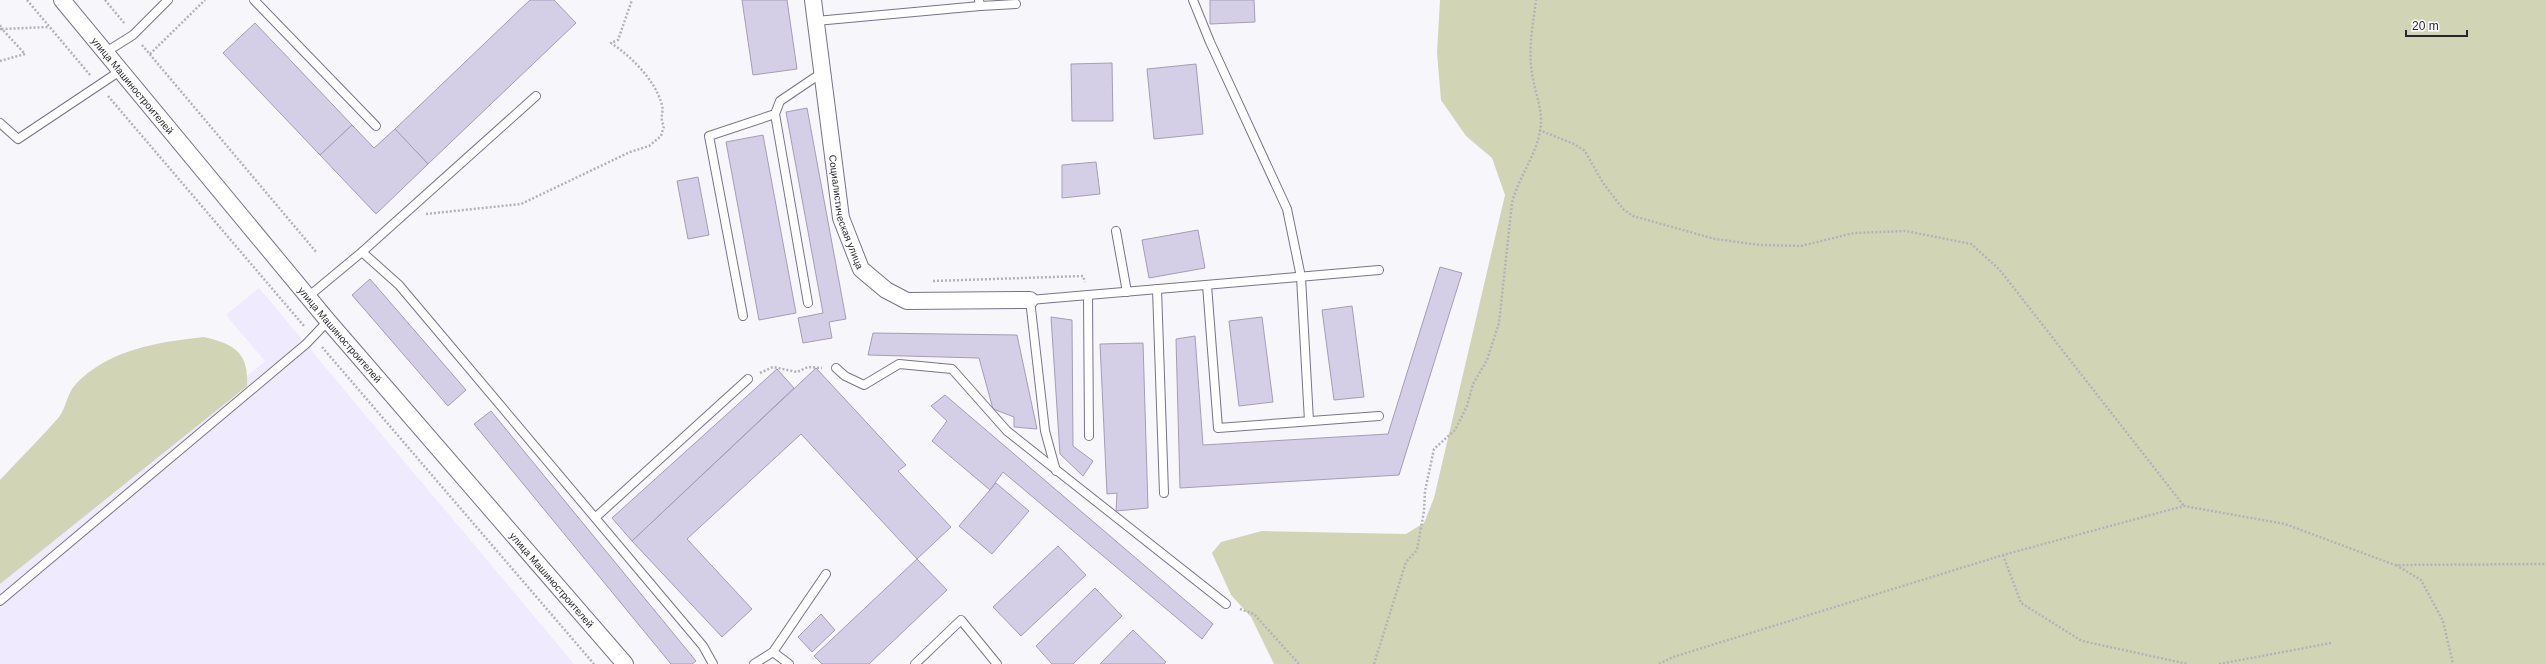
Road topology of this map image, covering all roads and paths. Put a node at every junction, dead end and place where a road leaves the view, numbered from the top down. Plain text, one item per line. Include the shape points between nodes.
1 (27, 0) edge
2 (62, 0) edge
3 (105, 0) edge
4 (168, 0) edge
5 (205, 0) edge
6 (254, 0) edge
7 (632, 0) edge
8 (813, 0) edge
9 (1193, 0) edge
10 (1536, 0) edge
11 (979, 3) edge
12 (1016, 4) dead end
13 (816, 21) junction
14 (0, 25) edge
15 (50, 26) junction
16 (1, 29) edge
17 (133, 35) junction
18 (106, 52) junction
19 (150, 54) junction
20 (0, 61) edge
21 (120, 71) junction
22 (823, 72) junction
23 (99, 86) junction
24 (536, 96) dead end
25 (775, 114) junction
26 (0, 122) edge
27 (376, 126) dead end
28 (1539, 130) junction
29 (403, 216) junction
30 (1116, 231) dead end
31 (362, 252) junction
32 (317, 253) dead end
33 (1379, 270) dead end
34 (1301, 277) junction
35 (930, 281) dead end
36 (1207, 285) junction
37 (1157, 289) junction
38 (1127, 292) junction
39 (1088, 295) junction
40 (308, 296) junction
41 (1030, 300) junction
42 (808, 303) dead end
43 (742, 316) dead end
44 (328, 321) junction
45 (313, 337) junction
46 (836, 368) joint
47 (748, 379) joint
48 (1379, 416) dead end
49 (1309, 421) junction
50 (1089, 436) dead end
51 (1056, 471) junction
52 (1164, 493) dead end
53 (2184, 506) junction
54 (596, 517) junction
55 (2003, 555) junction
56 (2546, 564) edge
57 (2395, 565) junction
58 (826, 574) dead end
59 (0, 601) edge
60 (1226, 604) joint
61 (2331, 643) dead end
62 (773, 652) junction
63 (594, 664) edge
64 (624, 664) edge
65 (713, 664) edge
66 (754, 664) edge
67 (789, 664) edge
68 (915, 664) edge
69 (997, 664) edge
70 (1299, 664) edge
71 (1374, 664) edge
72 (1660, 664) edge
73 (2188, 664) edge
74 (2219, 664) edge
75 (2453, 664) edge

1 - 15 path
2 - 18 street, улица Машиностроителей
3 - 17 path
4 - 17 lane
5 - 19 path
6 - 27 lane
7 - 29 path via 618,40 611,43 624,51 649,80 662,107 660,119 664,126 660,136 650,146 630,152 521,204
8 - 13 street, Социалистическая улица
9 - 34 lane via 1287,209
10 - 28 path via 1531,64 1541,118
11 - 12 lane
11 - 13 lane
13 - 22 street, Социалистическая улица
14 - 16 path
15 - 16 path
15 - 23 path
16 - 20 path via 25,54
17 - 18 lane
17 - 19 path
18 - 21 street, улица Машиностроителей
19 - 32 path
21 - 23 lane
21 - 40 street, улица Машиностроителей
22 - 25 lane via 780,101
22 - 41 street, Социалистическая улица via 841,218 861,269 886,290 907,301
23 - 26 lane via 18,139
23 - 45 path
24 - 29 lane
25 - 42 lane
25 - 43 lane via 709,136
28 - 53 path via 1585,151 1603,183 1623,209 1633,216 1715,239 1761,245 1801,246 1854,233 1906,230 1971,244 1999,269
28 - 71 path via 1537,146 1515,189 1499,323 1488,360 1473,384 1467,406 1458,424 1444,442 1434,449 1417,550 1406,562
29 - 31 lane
30 - 38 lane
31 - 40 lane
31 - 54 lane via 399,285
33 - 34 lane
34 - 36 lane
34 - 49 lane
35 - 39 path via 1083,276
36 - 37 lane
36 - 49 lane via 1218,428
37 - 38 lane
37 - 52 lane
38 - 39 lane
39 - 41 lane
39 - 50 lane
40 - 44 street, улица Машиностроителей
41 - 51 lane via 1046,431
44 - 45 lane
44 - 64 street, улица Машиностроителей
45 - 59 lane
45 - 63 path
46 - 47 path via 808,367 797,372 773,367
46 - 51 lane via 845,376 864,385 899,364 952,369 1007,431
47 - 54 lane
48 - 49 lane
51 - 60 lane
53 - 55 path
53 - 57 path via 2285,524
54 - 65 lane via 703,646
55 - 72 path via 1673,657
55 - 73 path via 2021,603 2082,641
56 - 57 path
57 - 75 path via 2421,580 2443,621
58 - 62 lane
60 - 70 path via 1254,614
61 - 74 path
62 - 66 lane
62 - 67 lane
68 - 69 lane via 961,620

